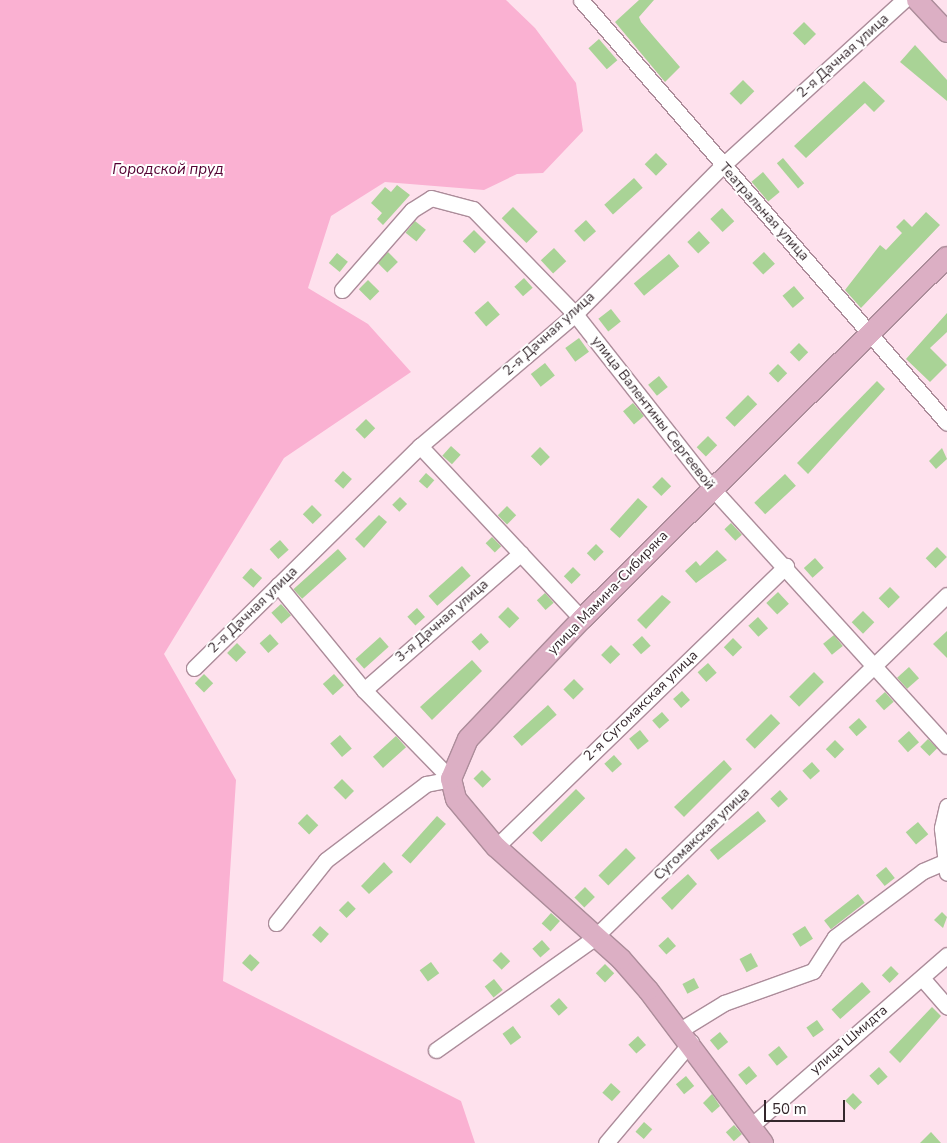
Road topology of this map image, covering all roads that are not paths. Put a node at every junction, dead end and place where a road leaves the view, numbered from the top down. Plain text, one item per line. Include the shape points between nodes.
1 (904, 0) edge
2 (917, 0) edge
3 (584, 1) edge
4 (947, 32) edge
5 (722, 166) junction
6 (947, 257) edge
7 (342, 290) dead end
8 (575, 314) junction
9 (874, 334) junction
10 (947, 423) edge
11 (420, 446) junction
12 (712, 488) junction
13 (521, 554) junction
14 (786, 566) junction
15 (278, 586) junction
16 (947, 595) edge
17 (582, 619) junction
18 (877, 667) junction
19 (194, 668) dead end
20 (364, 690) junction
21 (947, 746) edge
22 (452, 779) junction
23 (947, 806) edge
24 (496, 847) junction
25 (945, 868) edge
26 (276, 923) dead end
27 (594, 938) junction
28 (947, 956) edge
29 (922, 978) junction
30 (947, 1007) edge
31 (686, 1036) junction
32 (436, 1050) dead end
33 (751, 1126) junction
34 (606, 1143) edge
35 (763, 1143) edge

1 - 5 street, 2-я Дачная улица
2 - 4 main road
3 - 5 street, Театральная улица
5 - 8 street, 2-я Дачная улица
5 - 9 street, Театральная улица
6 - 9 main road, улица Мамина-Сибиряка
7 - 8 street, улица Валентины Сергеевой via 412,210 431,198 473,210
8 - 11 street, 2-я Дачная улица
8 - 12 street, улица Валентины Сергеевой
9 - 10 street, Театральная улица
9 - 12 main road, улица Мамина-Сибиряка
11 - 13 street
11 - 15 street, 2-я Дачная улица
12 - 14 street, улица Валентины Сергеевой
12 - 17 main road, улица Мамина-Сибиряка
13 - 17 street
13 - 20 street, 3-я Дачная улица
14 - 18 street, улица Валентины Сергеевой
14 - 24 street, 2-я Сугомакская улица
15 - 19 street, 2-я Дачная улица
15 - 20 street
16 - 18 street, Сугомакская улица
17 - 22 main road, улица Мамина-Сибиряка via 468,739
18 - 21 street, улица Валентины Сергеевой
18 - 27 street, Сугомакская улица
20 - 22 street
22 - 24 main road via 456,800
22 - 26 street via 426,784 326,860
23 - 25 street via 942,828
24 - 27 main road
25 - 31 street via 924,871 835,937 813,972 724,1003
27 - 31 main road via 622,959
27 - 32 street, Сугомакская улица
28 - 29 street, улица Шмидта
29 - 30 street
29 - 33 street, улица Шмидта
31 - 33 main road
31 - 34 street
33 - 35 main road

